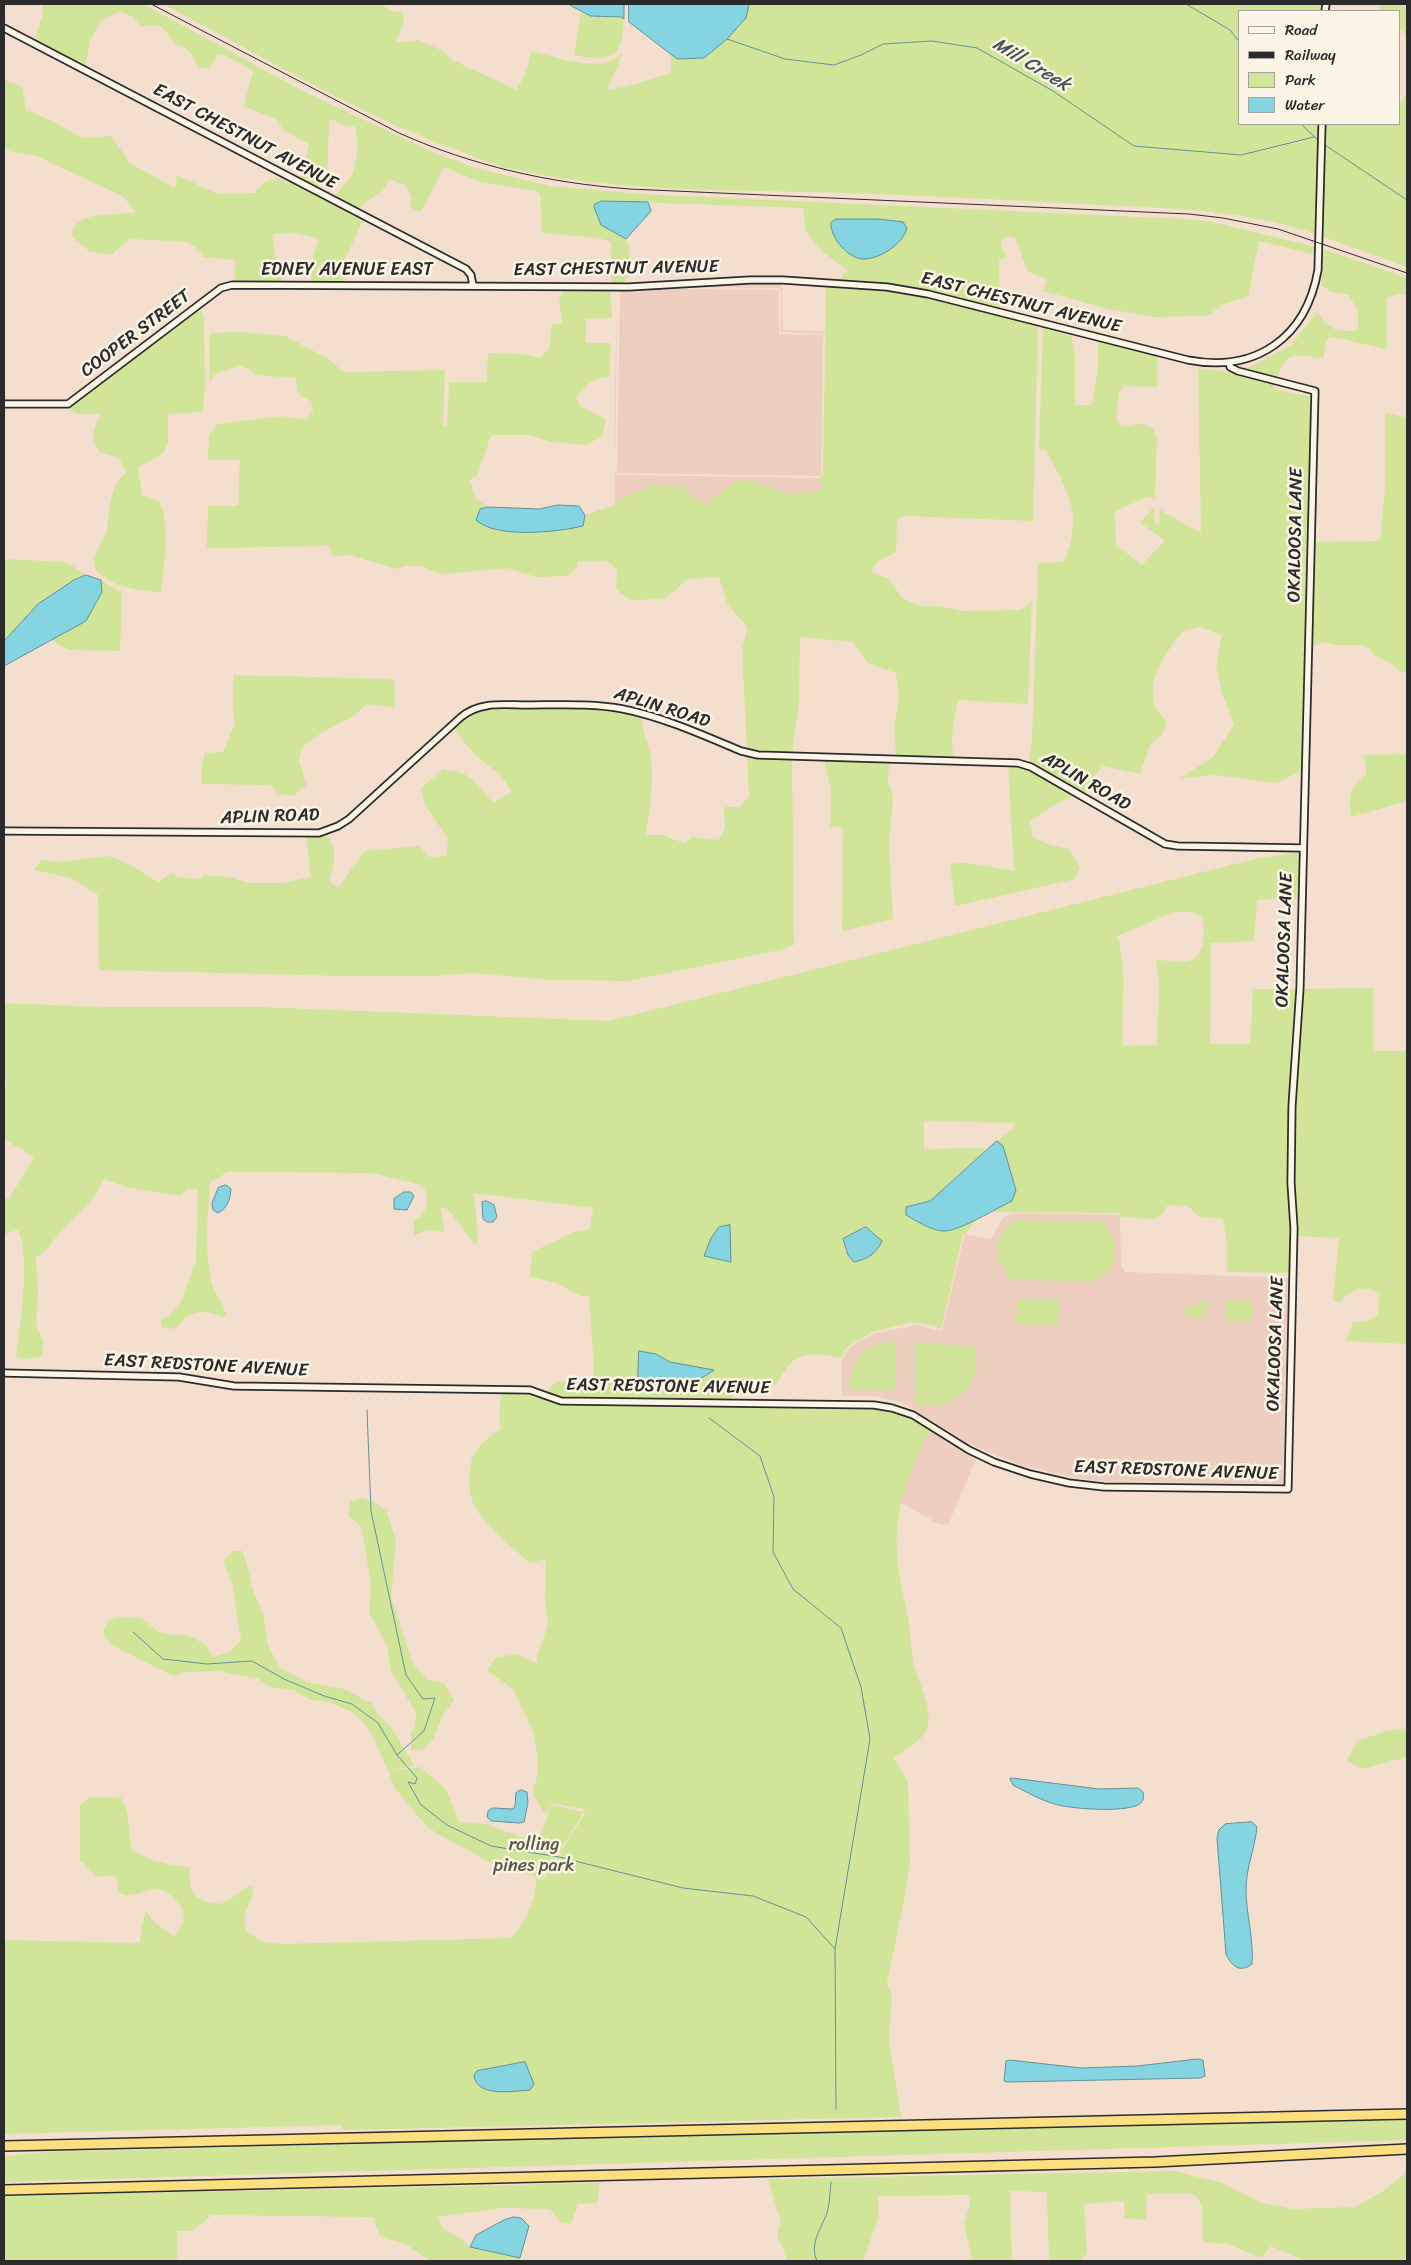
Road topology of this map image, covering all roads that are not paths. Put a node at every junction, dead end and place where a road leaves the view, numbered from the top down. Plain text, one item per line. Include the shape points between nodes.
1 (4, 28) edge
2 (1322, 125) edge
3 (473, 286) junction
4 (222, 288) joint
5 (1229, 362) junction
6 (1315, 391) joint
7 (4, 404) edge
8 (4, 831) edge
9 (1303, 848) junction
10 (4, 1373) edge
11 (1288, 1489) joint
12 (1407, 2114) edge
13 (4, 2146) edge
14 (1407, 2149) edge
15 (4, 2190) edge

1 - 3 street, EAST CHESTNUT AVENUE via 466,269
2 - 5 street via 1318,270 1309,304 1276,344 1250,358
3 - 4 street, EDNEY AVENUE EAST via 232,285
3 - 5 street, EAST CHESTNUT AVENUE via 629,287 758,280 887,288 928,294 1188,360
4 - 7 street, COOPER STREET via 68,404
5 - 6 street, EAST CHESTNUT AVENUE via 1230,367 1238,371
6 - 9 street, OKALOOSA LANE
8 - 9 street, APLIN ROAD via 319,833 349,819 472,710 489,705 560,705 632,711 753,754 1018,763 1031,767 1165,844
9 - 11 street, OKALOOSA LANE via 1300,988 1292,1106 1293,1272
10 - 11 street, EAST REDSTONE AVENUE via 179,1377 234,1386 530,1390 561,1402 874,1406 892,1408 913,1416 994,1462 1068,1483 1104,1487
12 - 13 highway
14 - 15 highway via 1155,2162

